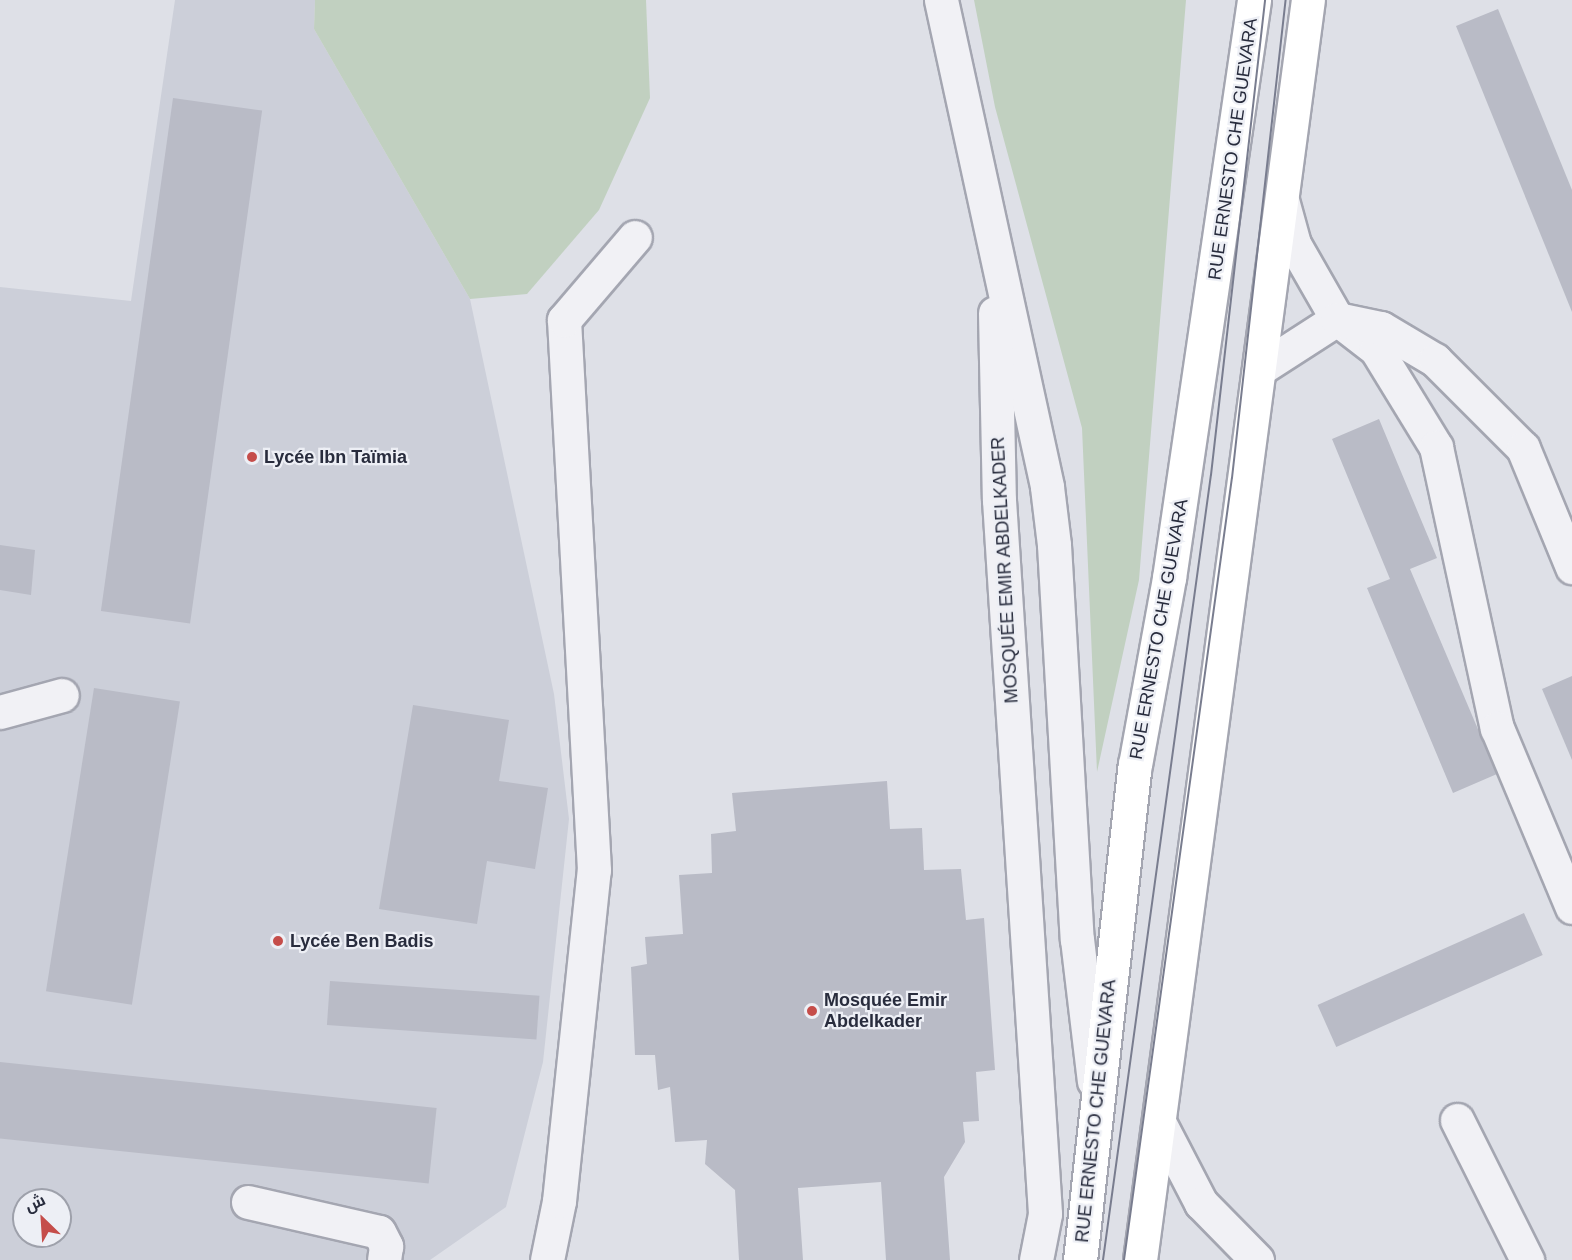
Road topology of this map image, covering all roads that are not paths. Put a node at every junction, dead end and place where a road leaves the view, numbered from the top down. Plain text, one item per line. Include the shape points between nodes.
1 (941, 0) edge
2 (1254, 0) edge
3 (1308, 0) edge
4 (1282, 200) junction
5 (635, 237) dead end
6 (993, 237) junction
7 (1336, 319) junction
8 (1262, 368) junction
9 (1572, 567) edge
10 (62, 695) dead end
11 (0, 712) edge
12 (1572, 907) edge
13 (1096, 1094) junction
14 (1457, 1120) dead end
15 (1160, 1124) junction
16 (248, 1202) dead end
17 (384, 1260) edge
18 (547, 1260) edge
19 (1036, 1260) edge
20 (1080, 1260) edge
21 (1140, 1260) edge
22 (1257, 1260) edge
23 (1527, 1260) edge

1 - 6 street
2 - 13 main road, RUE ERNESTO CHE GUEVARA via 1170,578 1135,765
3 - 4 main road
4 - 7 street via 1294,244
4 - 8 main road
5 - 18 street via 564,320 594,870 559,1202
6 - 13 street via 1047,487 1054,545 1077,939
6 - 19 street, MOSQUÉE EMIR ABDELKADER via 999,500 1045,1214
7 - 8 street
7 - 9 street via 1381,328 1435,360 1483,404 1523,448
7 - 12 street via 1376,349 1436,447 1497,728
8 - 15 main road
10 - 11 street
13 - 20 main road, RUE ERNESTO CHE GUEVARA
14 - 23 street
15 - 21 main road
15 - 22 street via 1202,1203
16 - 17 street via 379,1232 386,1246

